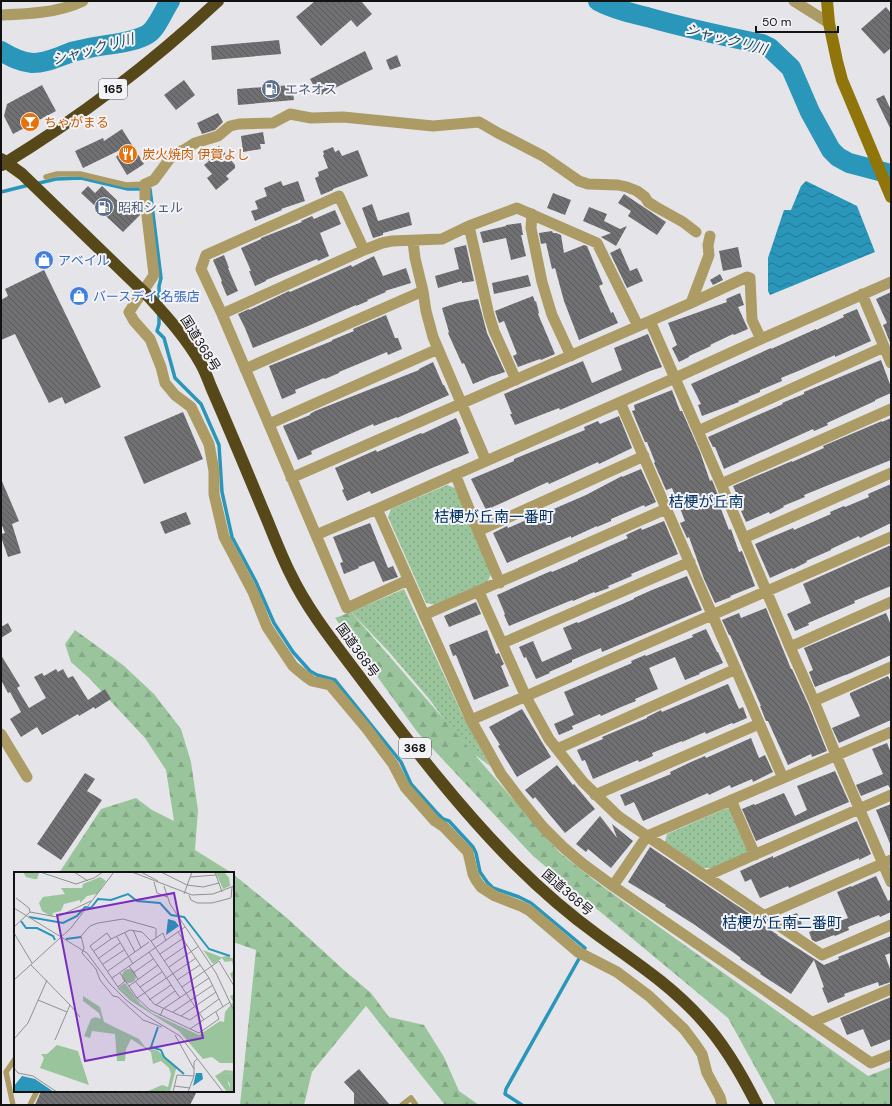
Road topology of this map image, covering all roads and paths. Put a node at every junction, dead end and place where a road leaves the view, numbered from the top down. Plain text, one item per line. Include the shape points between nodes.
1 (83, 1) edge
2 (794, 1) edge
3 (827, 1) edge
4 (215, 4) edge
5 (1, 15) edge
6 (829, 23) junction
7 (2, 160) edge
8 (46, 177) dead end
9 (145, 185) junction
10 (889, 193) edge
11 (532, 214) junction
12 (470, 226) junction
13 (696, 232) dead end
14 (710, 236) dead end
15 (413, 241) junction
16 (364, 250) junction
17 (891, 282) edge
18 (423, 291) junction
19 (146, 294) junction
20 (862, 294) junction
21 (691, 303) junction
22 (222, 314) junction
23 (650, 321) junction
24 (638, 326) junction
25 (761, 339) junction
26 (884, 347) junction
27 (438, 349) junction
28 (571, 356) junction
29 (891, 363) edge
30 (245, 369) junction
31 (675, 378) junction
32 (516, 380) junction
33 (620, 402) junction
34 (461, 404) junction
35 (891, 409) edge
36 (269, 424) junction
37 (698, 431) junction
38 (644, 456) junction
39 (486, 461) junction
40 (891, 473) edge
41 (455, 474) junction
42 (292, 478) junction
43 (722, 484) junction
44 (377, 509) junction
45 (666, 509) junction
46 (478, 531) junction
47 (316, 535) junction
48 (891, 537) edge
49 (744, 538) junction
50 (690, 562) junction
51 (408, 580) junction
52 (500, 583) junction
53 (479, 592) junction
54 (767, 592) junction
55 (891, 602) edge
56 (424, 615) junction
57 (712, 615) junction
58 (502, 643) junction
59 (790, 647) junction
60 (891, 667) edge
61 (736, 669) junction
62 (526, 697) junction
63 (814, 701) junction
64 (471, 720) junction
65 (759, 724) junction
66 (891, 732) edge
67 (1, 734) edge
68 (557, 749) junction
69 (836, 755) junction
70 (27, 777) dead end
71 (783, 778) junction
72 (595, 795) junction
73 (891, 795) edge
74 (731, 800) junction
75 (860, 808) junction
76 (647, 836) junction
77 (755, 855) junction
78 (887, 862) edge
79 (706, 876) junction
80 (891, 882) edge
81 (613, 886) junction
82 (763, 916) junction
83 (891, 925) edge
84 (891, 989) edge
85 (813, 1022) junction
86 (891, 1055) edge
87 (14, 1060) edge
88 (36, 1092) edge
89 (13, 1105) edge
90 (30, 1105) edge
91 (402, 1105) edge
92 (416, 1105) edge
93 (722, 1105) edge
94 (757, 1105) edge

1 - 5 street via 49,11
2 - 6 street
3 - 6 street
4 - 7 highway, 165 via 172,42 82,113
6 - 10 street via 842,80
7 - 19 highway, 国道368号 / 368 via 22,174
8 - 9 lane via 57,174 80,174 126,185
9 - 13 street via 154,180 174,153 218,136 230,126 273,123 290,114 311,118 343,117 433,126 480,122 543,156 579,181 588,184 618,185 637,191 648,202
9 - 19 street via 154,275
11 - 12 street via 517,208
11 - 24 street via 597,243
11 - 28 street via 532,228 542,282 552,315
12 - 15 street via 442,239
12 - 32 street via 489,315
14 - 21 street via 709,255
15 - 16 street via 382,243
15 - 18 street
16 - 22 street
16 - 22 street via 339,196 206,256 201,269
17 - 20 street
18 - 27 street via 429,324
18 - 30 street
19 - 93 street via 129,312 150,339 165,383 191,408 209,444 214,472 214,494 224,537 253,592 267,627 293,666 312,681 330,685 393,764 405,787 435,821 468,852 473,874 481,887 530,911 583,955 617,972 649,996 684,1029 702,1054 707,1073
19 - 94 highway, 国道368号 / 368 via 168,318 202,365 291,574 335,643 389,716 483,831 516,865 596,935 660,980 703,1020 732,1060
20 - 25 street
20 - 26 street
21 - 23 street
21 - 25 street via 750,278 752,320
22 - 30 street
23 - 24 street
23 - 31 street
24 - 28 street
25 - 31 street
26 - 29 street
26 - 37 street
27 - 34 street
27 - 36 street
28 - 32 street
30 - 36 street
31 - 33 street
31 - 37 street
32 - 34 street
33 - 38 street
33 - 39 street
34 - 39 street
34 - 42 street
35 - 43 street
36 - 42 street
37 - 43 street
38 - 45 street
38 - 46 street
39 - 41 street
40 - 49 street
41 - 44 street
41 - 46 street
42 - 47 street
43 - 49 street
44 - 47 street
44 - 51 street
45 - 50 street
45 - 52 street
46 - 52 street
47 - 51 street via 347,608
48 - 54 street
49 - 54 street
50 - 57 street
50 - 58 street
51 - 56 street
52 - 53 street
53 - 56 street
53 - 58 street
54 - 57 street
54 - 59 street
55 - 59 street
56 - 64 street
57 - 61 street
57 - 62 street
58 - 62 street
59 - 63 street
60 - 63 street
61 - 65 street
61 - 68 street
62 - 64 street
62 - 68 street
63 - 69 street
64 - 81 street via 501,774 543,827 583,864
65 - 71 street
65 - 72 street
66 - 69 street
67 - 70 street
68 - 72 street
69 - 71 street
69 - 75 street
71 - 74 street
72 - 76 street via 618,816
73 - 75 street
74 - 76 street
74 - 77 street
75 - 77 street
75 - 78 street
76 - 79 street
76 - 81 street
77 - 79 street
78 - 80 street
78 - 82 street
79 - 82 street
81 - 85 street
82 - 83 street via 822,955
84 - 85 street
85 - 86 street via 871,1063
87 - 89 lane via 6,1072
88 - 90 lane
91 - 92 lane via 411,1098

